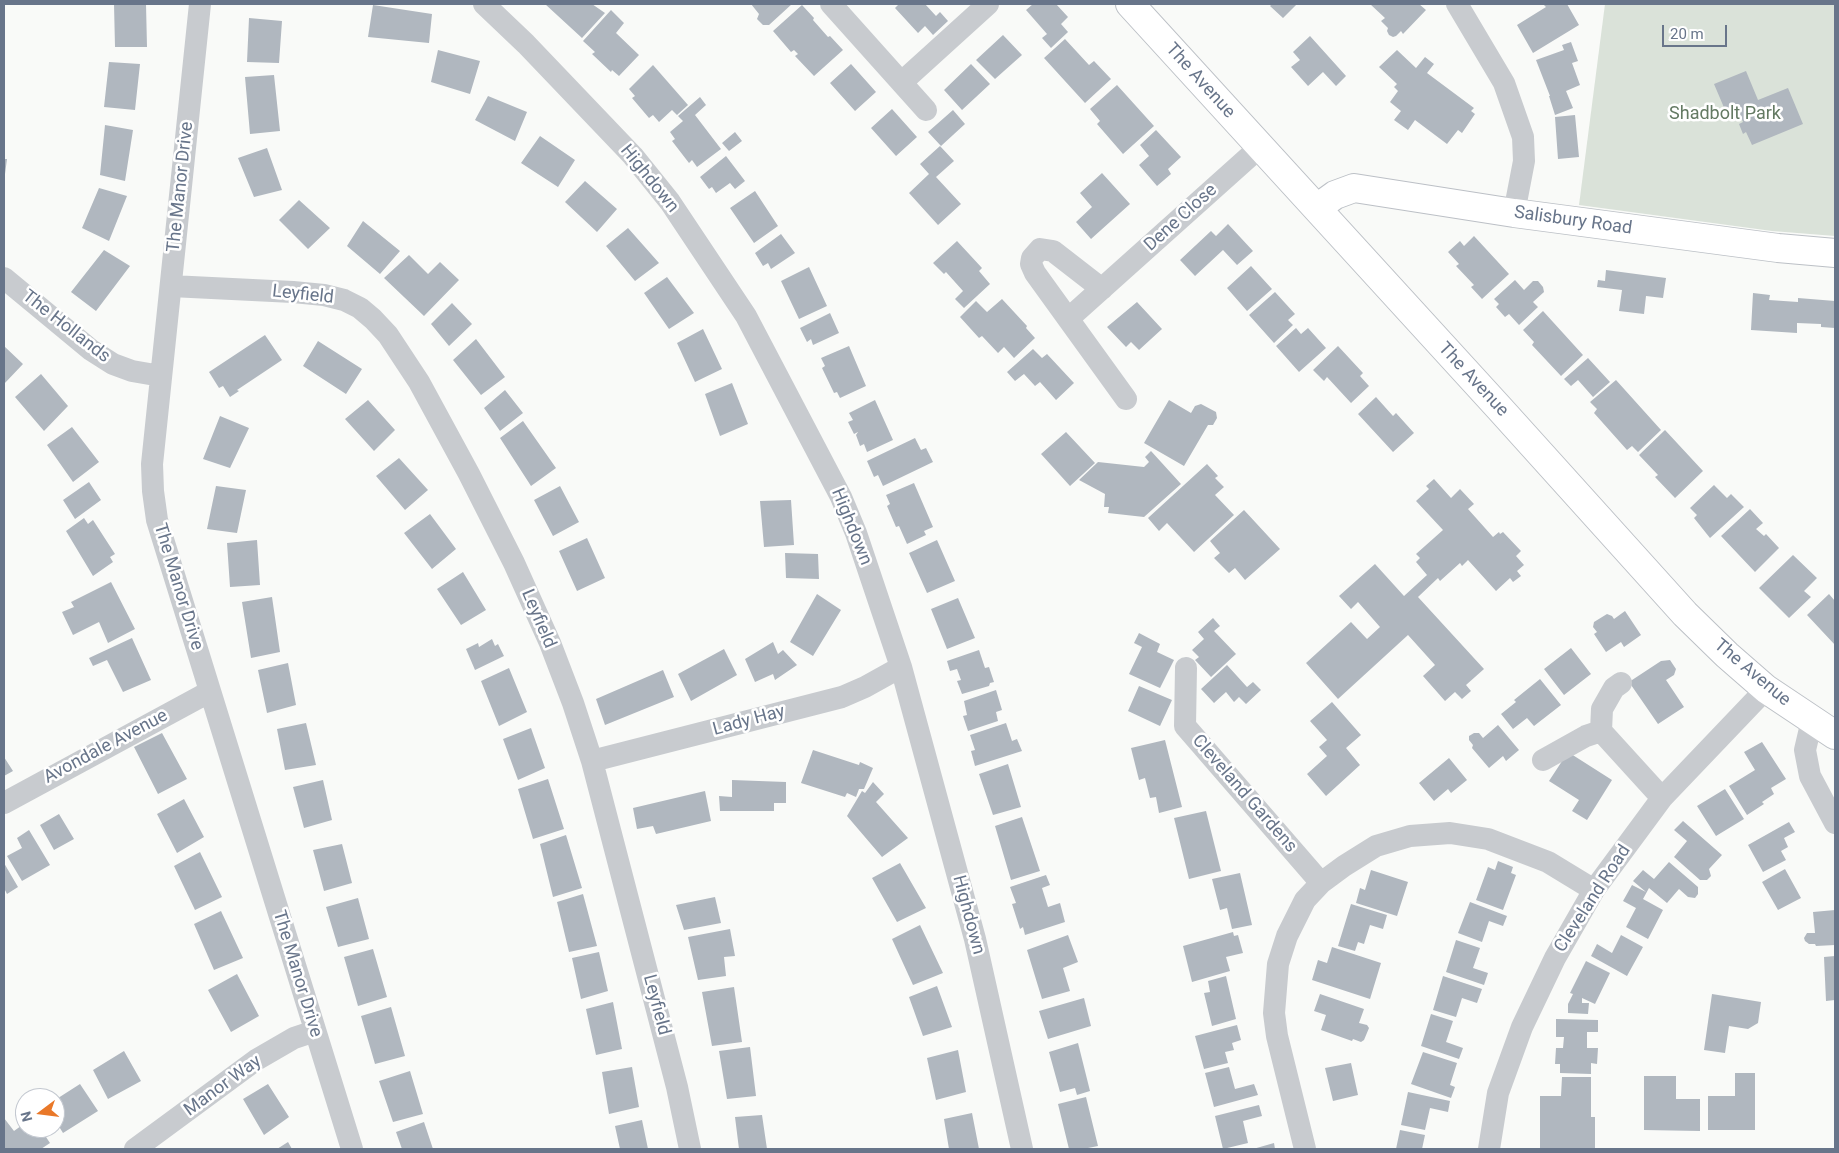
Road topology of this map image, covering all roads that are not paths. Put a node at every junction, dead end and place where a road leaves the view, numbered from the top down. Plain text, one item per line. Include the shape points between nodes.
1 (200, 4) edge
2 (484, 4) edge
3 (831, 4) edge
4 (988, 4) edge
5 (1130, 4) edge
6 (1457, 4) edge
7 (902, 82) junction
8 (926, 110) dead end
9 (1260, 147) junction
10 (1317, 208) junction
11 (1514, 213) junction
12 (1835, 254) edge
13 (4, 278) edge
14 (171, 286) junction
15 (1102, 289) junction
16 (1068, 319) junction
17 (161, 376) junction
18 (1126, 399) dead end
19 (900, 666) junction
20 (1186, 668) dead end
21 (1621, 682) dead end
22 (1766, 689) junction
23 (209, 692) junction
24 (1812, 720) junction
25 (1601, 730) junction
26 (1835, 735) edge
27 (1543, 760) dead end
28 (592, 762) junction
29 (1662, 798) junction
30 (4, 803) edge
31 (1835, 823) edge
32 (1321, 883) junction
33 (1594, 890) junction
34 (315, 1030) junction
35 (135, 1149) edge
36 (352, 1149) edge
37 (690, 1149) edge
38 (1022, 1149) edge
39 (1305, 1149) edge
40 (1489, 1149) edge

1 - 14 street, The Manor Drive
2 - 19 street, Highdown via 633,156 670,202 746,316 841,497 856,532
3 - 7 street
4 - 7 street
5 - 9 street, The Avenue
6 - 11 street via 1504,83 1523,137 1524,161
7 - 8 street
9 - 10 street, The Avenue
9 - 15 street, Dene Close
10 - 11 street, Salisbury Road via 1335,195 1354,188
10 - 22 street, The Avenue via 1685,614
11 - 12 street, Salisbury Road
13 - 17 street, The Hollands via 91,350 113,364
14 - 17 street, The Manor Drive
14 - 28 street, Leyfield via 324,295 360,308 388,335 419,382 514,563 550,643
15 - 16 street, Dene Close
15 - 16 street via 1053,251 1040,249 1036,252 1031,264 1035,273
16 - 18 street
17 - 23 street, The Manor Drive via 152,464 157,520
19 - 28 street, Lady Hay via 865,687 842,696
19 - 38 street, Highdown via 975,939
20 - 32 street, Cleveland Gardens via 1185,726
21 - 25 street via 1602,709
22 - 24 street, The Avenue
22 - 29 street, Cleveland Road
23 - 30 street, Avondale Avenue
23 - 34 street, The Manor Drive
24 - 26 street, The Avenue
24 - 31 street via 1804,750 1810,776
25 - 27 street
25 - 29 street
28 - 37 street, Leyfield via 678,1087
29 - 33 street, Cleveland Road
32 - 33 street via 1376,846 1410,836 1450,833 1488,840 1548,862
32 - 39 street via 1305,900 1287,936 1278,964 1274,1013
33 - 40 street, Cleveland Road via 1555,958 1522,1027 1498,1093
34 - 35 street, Manor Way via 256,1060
34 - 36 street, The Manor Drive

